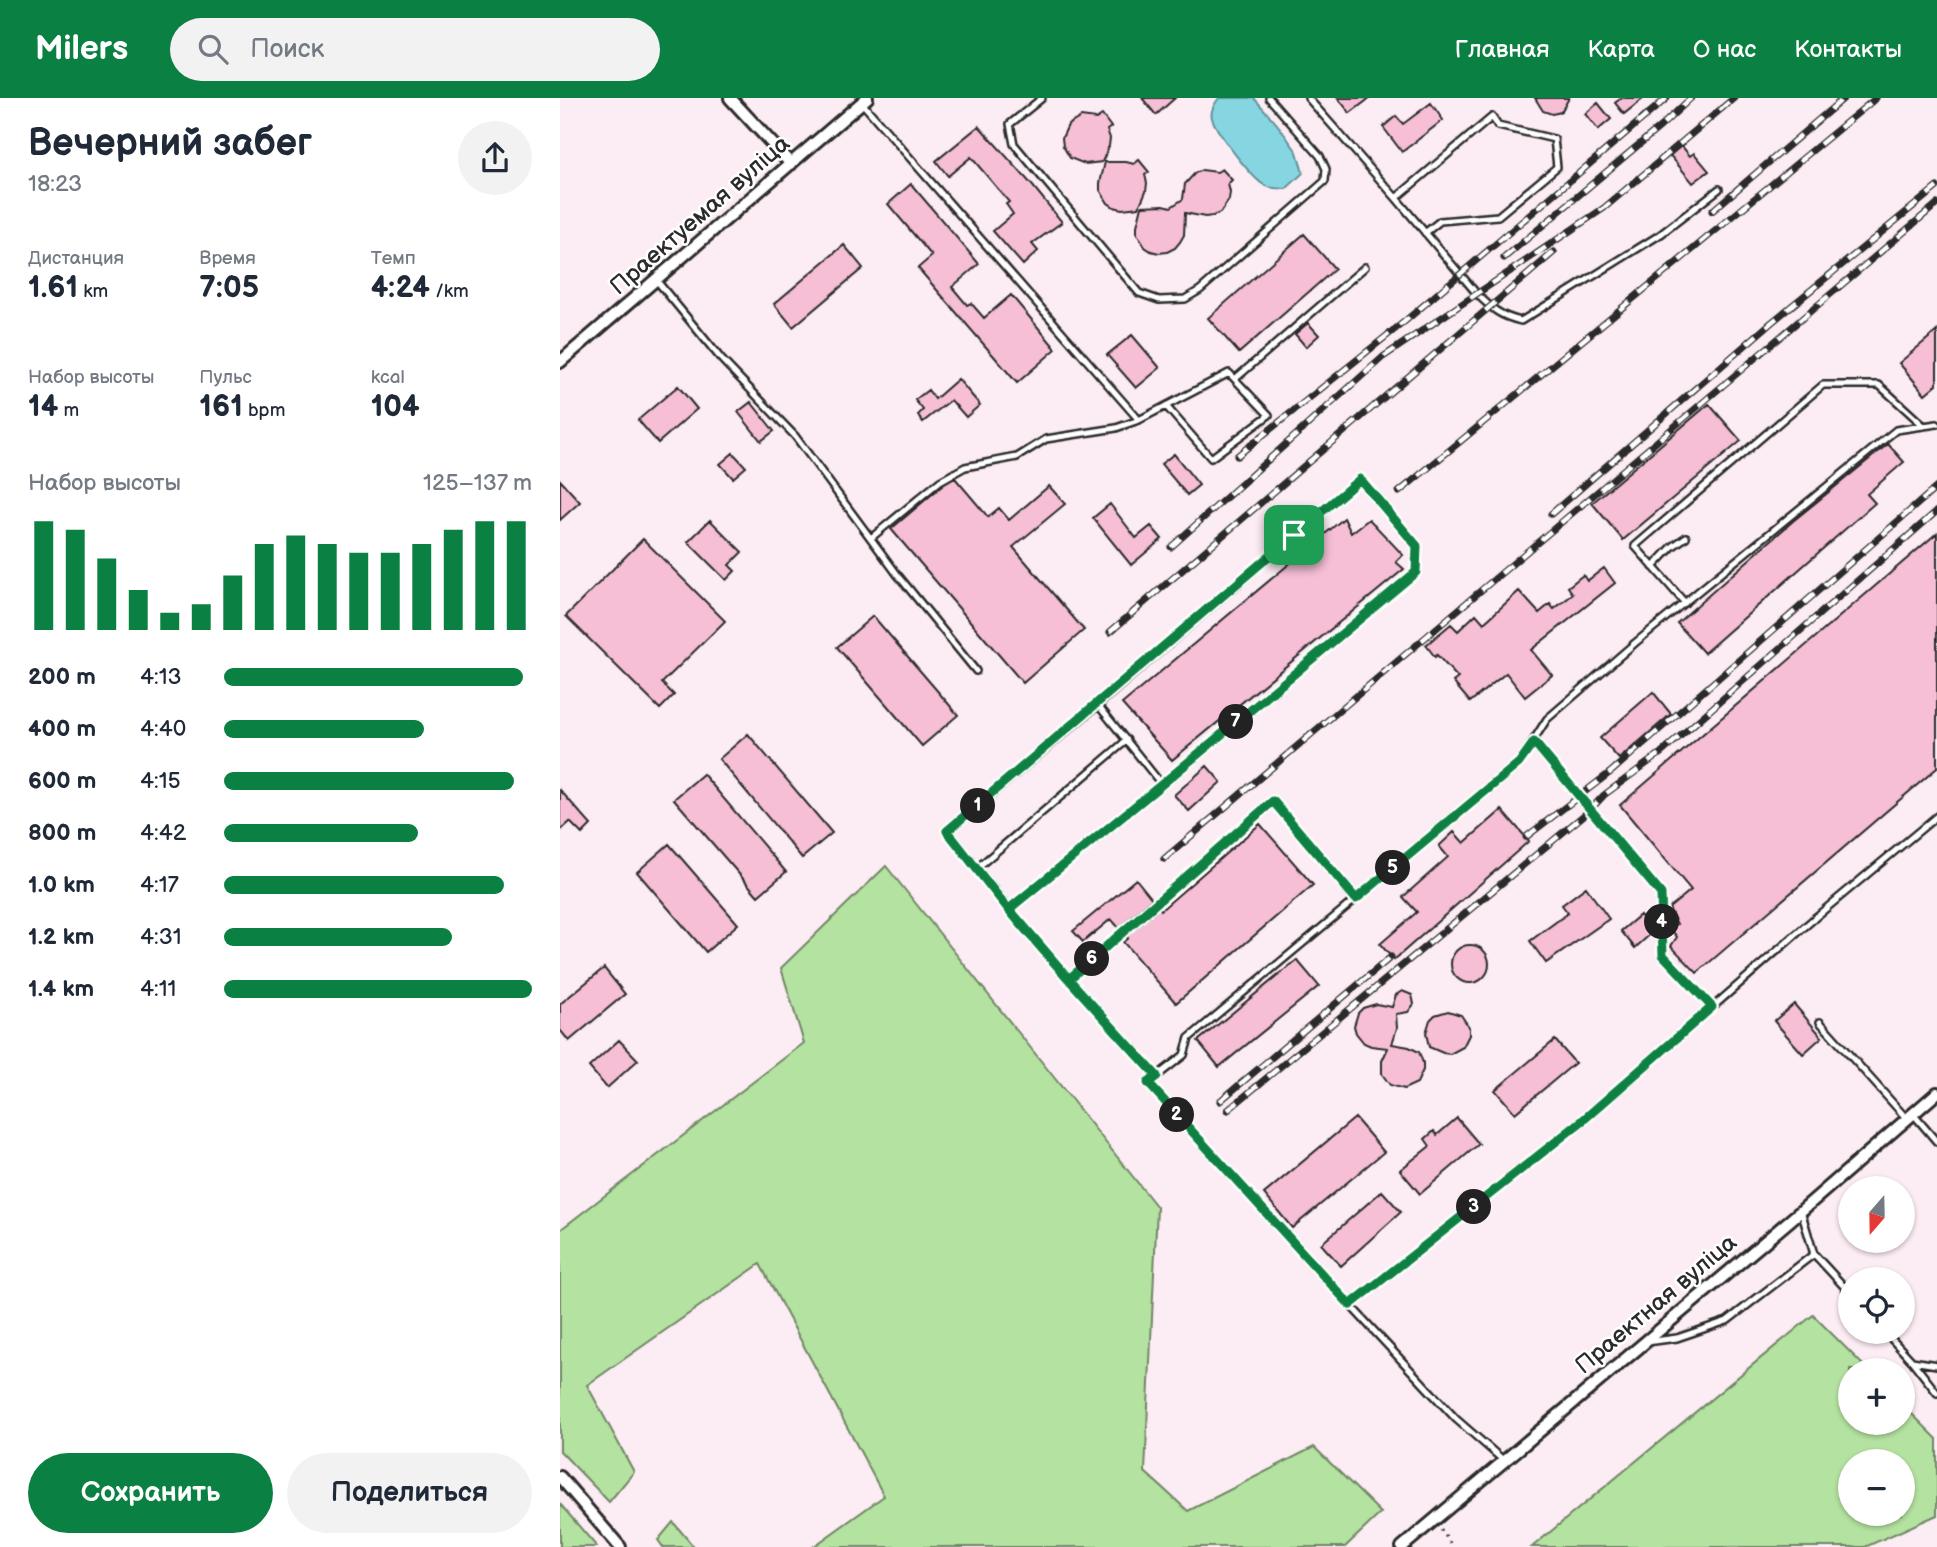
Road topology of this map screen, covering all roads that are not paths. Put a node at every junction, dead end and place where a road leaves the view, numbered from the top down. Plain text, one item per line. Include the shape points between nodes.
1 (730, 98) edge
2 (1042, 98) edge
3 (1269, 98) edge
4 (1308, 98) edge
5 (864, 100) edge
6 (791, 164) junction
7 (1719, 189) dead end
8 (1396, 198) junction
9 (1425, 233) junction
10 (1365, 267) dead end
11 (657, 281) junction
12 (560, 362) edge
13 (1234, 379) junction
14 (1166, 406) junction
15 (1139, 421) junction
16 (1937, 424) edge
17 (1924, 426) junction
18 (1686, 537) dead end
19 (871, 538) junction
20 (1653, 567) junction
21 (1685, 603) junction
22 (976, 671) dead end
23 (1098, 705) junction
24 (1128, 740) junction
25 (1534, 742) junction
26 (1161, 785) junction
27 (1937, 816) edge
28 (976, 868) junction
29 (1356, 899) junction
30 (1009, 909) junction
31 (1069, 979) junction
32 (1712, 1007) junction
33 (1820, 1022) dead end
34 (1157, 1076) junction
35 (1937, 1093) edge
36 (1910, 1116) junction
37 (1937, 1140) edge
38 (1801, 1211) junction
39 (1814, 1254) junction
40 (1838, 1280) edge
41 (1350, 1305) junction
42 (1642, 1343) junction
43 (1896, 1344) edge
44 (1909, 1358) edge
45 (1915, 1361) edge
46 (1915, 1365) edge
47 (1937, 1365) edge
48 (1937, 1393) edge
49 (1503, 1460) junction
50 (560, 1477) edge
51 (620, 1547) edge
52 (1402, 1547) edge

1 - 6 street
2 - 3 lane via 1010,124 1014,144 1139,293 1159,300 1185,299 1200,290 1325,181 1320,156
4 - 8 lane
5 - 6 street, Праектуемая вуліца
5 - 15 lane
6 - 11 street, Праектуемая вуліца
7 - 9 lane via 1661,234 1521,321 1490,307
8 - 9 lane
8 - 9 lane via 1492,117 1497,126 1554,139 1557,167 1498,216 1440,221
10 - 13 lane
11 - 12 street, Праектуемая вуліца
11 - 19 lane via 722,360 795,436
13 - 14 lane via 1229,373
13 - 14 lane via 1269,415 1211,458
14 - 15 lane
15 - 19 lane via 1046,439 1017,457 965,467 940,481
16 - 17 lane
17 - 20 lane via 1879,385 1823,385 1635,546
17 - 21 lane via 1896,430
18 - 20 lane
19 - 22 lane
20 - 21 lane
21 - 25 lane via 1547,719
23 - 24 lane
23 - 26 lane via 1360,479 1417,546 1416,572
23 - 28 lane via 947,831
24 - 26 lane
24 - 28 lane
25 - 29 lane via 1519,763
25 - 32 lane via 1661,894 1663,955
26 - 30 lane
27 - 32 lane
28 - 30 lane
29 - 31 lane via 1273,801
29 - 34 lane via 1189,1038 1184,1055
30 - 31 lane
31 - 34 lane
32 - 41 lane via 1582,1121
33 - 36 lane
34 - 41 lane via 1148,1083
35 - 36 street, Праектная вуліца
36 - 37 lane
36 - 38 street, Праектная вуліца
38 - 39 lane
38 - 42 street, Праектная вуліца
39 - 40 lane
39 - 42 lane via 1727,1321 1677,1338
41 - 49 lane via 1457,1419
42 - 49 street, Праектная вуліца
43 - 44 lane
45 - 47 lane
46 - 48 lane
49 - 52 street, Праектная вуліца
50 - 51 street

